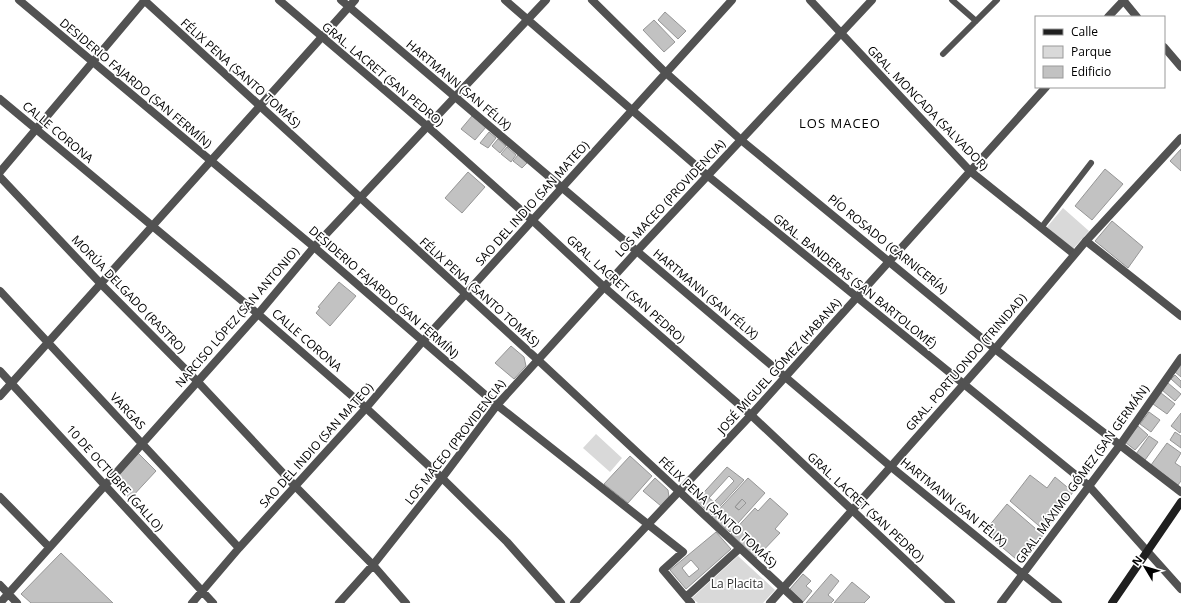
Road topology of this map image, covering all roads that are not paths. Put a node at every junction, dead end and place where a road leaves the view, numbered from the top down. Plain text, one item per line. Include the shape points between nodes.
1 (19, 0) edge
2 (145, 0) edge
3 (279, 0) edge
4 (341, 0) edge
5 (354, 0) edge
6 (505, 0) edge
7 (546, 0) edge
8 (592, 0) edge
9 (732, 0) edge
10 (810, 0) edge
11 (872, 0) edge
12 (952, 0) edge
13 (997, 0) edge
14 (1123, 0) edge
15 (348, 7) junction
16 (1109, 16) edge
17 (1137, 16) edge
18 (528, 20) junction
19 (976, 21) junction
20 (841, 34) junction
21 (322, 37) junction
22 (1165, 48) edge
23 (943, 54) dead end
24 (92, 63) junction
25 (1181, 67) edge
26 (666, 72) junction
27 (1045, 88) edge
28 (456, 98) junction
29 (0, 99) edge
30 (260, 105) junction
31 (632, 109) junction
32 (428, 127) junction
33 (38, 130) junction
34 (1181, 138) edge
35 (741, 140) junction
36 (210, 160) junction
37 (1091, 163) dead end
38 (970, 171) junction
39 (0, 172) edge
40 (708, 176) junction
41 (0, 177) edge
42 (562, 189) junction
43 (361, 198) junction
44 (532, 220) junction
45 (152, 227) junction
46 (1041, 228) junction
47 (1086, 241) junction
48 (314, 247) junction
49 (636, 251) junction
50 (1074, 254) junction
51 (891, 262) junction
52 (101, 284) junction
53 (604, 287) junction
54 (0, 291) edge
55 (465, 296) junction
56 (857, 298) junction
57 (258, 314) junction
58 (1181, 316) edge
59 (423, 341) junction
60 (48, 342) junction
61 (995, 348) junction
62 (1181, 358) edge
63 (538, 360) junction
64 (0, 371) edge
65 (785, 377) junction
66 (197, 381) junction
67 (12, 383) junction
68 (962, 385) junction
69 (0, 396) edge
70 (497, 405) junction
71 (366, 408) junction
72 (751, 415) junction
73 (142, 443) junction
74 (1120, 445) junction
75 (890, 466) junction
76 (442, 478) junction
77 (106, 485) junction
78 (1088, 485) junction
79 (295, 486) junction
80 (1181, 492) edge
81 (679, 493) junction
82 (0, 498) edge
83 (1181, 502) edge
84 (852, 510) junction
85 (649, 524) junction
86 (49, 547) junction
87 (238, 548) junction
88 (740, 548) junction
89 (1147, 551) junction
90 (373, 565) junction
91 (1023, 574) junction
92 (0, 585) edge
93 (784, 589) junction
94 (1181, 589) edge
95 (202, 592) junction
96 (8, 594) junction
97 (689, 600) edge
98 (0, 603) edge
99 (18, 603) edge
100 (192, 603) edge
101 (213, 603) edge
102 (339, 603) edge
103 (406, 603) edge
104 (561, 603) edge
105 (574, 603) edge
106 (770, 603) edge
107 (799, 603) edge
108 (951, 603) edge
109 (1001, 603) edge
110 (1058, 603) edge
111 (1112, 603) edge

1 - 24 street, DESIDERIO FAJARDO (SAN FERMÍN)
2 - 24 street
2 - 30 street, FÉLIX PENA (SANTO TOMÁS)
3 - 21 street, GRAL. LACRET (SAN PEDRO)
4 - 15 street, HARTMANN (SAN FÉLIX)
5 - 15 street
6 - 18 street, GRAL. BANDERAS (SAN BARTOLOMÉ)
7 - 18 street, NARCISO LÓPEZ (SAN ANTONIO)
8 - 26 street, PÍO ROSADO (CARNICERÍA)
9 - 26 street, SAO DEL INDIO (SAN MATEO)
10 - 20 street, GRAL. MONCADA (SALVADOR)
11 - 20 street, LOS MACEO (PROVIDENCIA)
12 - 19 lane
13 - 19 lane
14 - 16 street
14 - 17 street
15 - 21 street
15 - 28 street, HARTMANN (SAN FÉLIX)
18 - 28 street, NARCISO LÓPEZ (SAN ANTONIO)
18 - 31 street, GRAL. BANDERAS (SAN BARTOLOMÉ)
19 - 23 lane
20 - 35 street, LOS MACEO (PROVIDENCIA)
20 - 38 street, GRAL. MONCADA (SALVADOR)
21 - 30 street
21 - 32 street, GRAL. LACRET (SAN PEDRO)
22 - 25 street
24 - 33 street
24 - 36 street, DESIDERIO FAJARDO (SAN FERMÍN)
26 - 31 street, SAO DEL INDIO (SAN MATEO)
26 - 35 street, PÍO ROSADO (CARNICERÍA)
27 - 38 street, JOSÉ MIGUEL GÓMEZ (HABANA)
28 - 32 street, NARCISO LÓPEZ (SAN ANTONIO)
28 - 42 street, HARTMANN (SAN FÉLIX)
29 - 33 street, CALLE CORONA
30 - 36 street
30 - 43 street, FÉLIX PENA (SANTO TOMÁS)
31 - 40 street, GRAL. BANDERAS (SAN BARTOLOMÉ)
31 - 42 street, SAO DEL INDIO (SAN MATEO)
32 - 43 street, NARCISO LÓPEZ (SAN ANTONIO)
32 - 44 street, GRAL. LACRET (SAN PEDRO)
33 - 39 street
33 - 45 street, CALLE CORONA
34 - 47 street, GRAL. PORTUONDO (TRINIDAD)
35 - 40 street, LOS MACEO (PROVIDENCIA)
35 - 51 street, PÍO ROSADO (CARNICERÍA)
36 - 45 street
36 - 48 street, DESIDERIO FAJARDO (SAN FERMÍN)
37 - 46 lane
38 - 46 street, GRAL. MONCADA (SALVADOR)
38 - 51 street, JOSÉ MIGUEL GÓMEZ (HABANA)
40 - 49 street, LOS MACEO (PROVIDENCIA)
40 - 56 street, GRAL. BANDERAS (SAN BARTOLOMÉ)
41 - 52 street, MORÚA DELGADO (RASTRO)
42 - 44 street, SAO DEL INDIO (SAN MATEO)
42 - 49 street, HARTMANN (SAN FÉLIX)
43 - 48 street, NARCISO LÓPEZ (SAN ANTONIO)
43 - 55 street, FÉLIX PENA (SANTO TOMÁS)
44 - 53 street, GRAL. LACRET (SAN PEDRO)
44 - 55 street, SAO DEL INDIO (SAN MATEO)
45 - 52 street
45 - 57 street, CALLE CORONA
46 - 50 street, GRAL. MONCADA (SALVADOR)
47 - 50 street, GRAL. PORTUONDO (TRINIDAD)
47 - 58 street
48 - 57 street, NARCISO LÓPEZ (SAN ANTONIO)
48 - 59 street, DESIDERIO FAJARDO (SAN FERMÍN)
49 - 53 street, LOS MACEO (PROVIDENCIA)
49 - 65 street, HARTMANN (SAN FÉLIX)
50 - 61 street, GRAL. PORTUONDO (TRINIDAD)
51 - 56 street, JOSÉ MIGUEL GÓMEZ (HABANA)
51 - 61 street, PÍO ROSADO (CARNICERÍA)
52 - 60 street
52 - 66 street, MORÚA DELGADO (RASTRO)
53 - 63 street, LOS MACEO (PROVIDENCIA)
53 - 72 street, GRAL. LACRET (SAN PEDRO)
54 - 60 street, VARGAS
55 - 59 street, SAO DEL INDIO (SAN MATEO)
55 - 63 street, FÉLIX PENA (SANTO TOMÁS)
56 - 65 street, JOSÉ MIGUEL GÓMEZ (HABANA)
56 - 68 street, GRAL. BANDERAS (SAN BARTOLOMÉ)
57 - 66 street, NARCISO LÓPEZ (SAN ANTONIO)
57 - 71 street, CALLE CORONA
59 - 70 street, DESIDERIO FAJARDO (SAN FERMÍN)
59 - 71 street, SAO DEL INDIO (SAN MATEO)
60 - 67 street
60 - 73 street, VARGAS
61 - 68 street, GRAL. PORTUONDO (TRINIDAD)
61 - 74 street, PÍO ROSADO (CARNICERÍA)
62 - 74 street, GRAL. MÁXIMO GÓMEZ (SAN GERMÁN)
63 - 70 street, LOS MACEO (PROVIDENCIA)
63 - 81 street, FÉLIX PENA (SANTO TOMÁS)
64 - 67 street, 10 DE OCTUBRE (GALLO)
65 - 72 street, JOSÉ MIGUEL GÓMEZ (HABANA)
65 - 75 street, HARTMANN (SAN FÉLIX)
66 - 73 street, NARCISO LÓPEZ (SAN ANTONIO)
66 - 79 street, MORÚA DELGADO (RASTRO)
67 - 69 street
67 - 77 street, 10 DE OCTUBRE (GALLO)
68 - 75 street, GRAL. PORTUONDO (TRINIDAD)
68 - 78 street, GRAL. BANDERAS (SAN BARTOLOMÉ)
70 - 76 street, LOS MACEO (PROVIDENCIA)
70 - 85 street, DESIDERIO FAJARDO (SAN FERMÍN)
71 - 76 street, CALLE CORONA
71 - 79 street, SAO DEL INDIO (SAN MATEO)
72 - 81 street, JOSÉ MIGUEL GÓMEZ (HABANA)
72 - 84 street, GRAL. LACRET (SAN PEDRO)
73 - 77 street, NARCISO LÓPEZ (SAN ANTONIO)
73 - 87 street, VARGAS
74 - 78 street, GRAL. MÁXIMO GÓMEZ (SAN GERMÁN)
74 - 80 street, PÍO ROSADO (CARNICERÍA)
75 - 84 street, GRAL. PORTUONDO (TRINIDAD)
75 - 91 street, HARTMANN (SAN FÉLIX)
76 - 90 street, LOS MACEO (PROVIDENCIA)
76 - 104 street, CALLE CORONA via 507,542
77 - 86 street, NARCISO LÓPEZ (SAN ANTONIO)
77 - 95 street, 10 DE OCTUBRE (GALLO)
78 - 89 street, GRAL. BANDERAS (SAN BARTOLOMÉ)
78 - 91 street, GRAL. MÁXIMO GÓMEZ (SAN GERMÁN)
79 - 87 street, SAO DEL INDIO (SAN MATEO)
79 - 90 street, MORÚA DELGADO (RASTRO)
81 - 85 street, JOSÉ MIGUEL GÓMEZ (HABANA)
81 - 88 street, FÉLIX PENA (SANTO TOMÁS)
82 - 86 street
83 - 89 main road
84 - 93 street, GRAL. PORTUONDO (TRINIDAD)
84 - 108 street, GRAL. LACRET (SAN PEDRO)
85 - 97 street, DESIDERIO FAJARDO (SAN FERMÍN) via 684,552 662,570
85 - 105 street, JOSÉ MIGUEL GÓMEZ (HABANA)
86 - 96 street, NARCISO LÓPEZ (SAN ANTONIO)
87 - 95 street, SAO DEL INDIO (SAN MATEO)
88 - 93 street, FÉLIX PENA (SANTO TOMÁS)
88 - 97 street
89 - 94 street, GRAL. BANDERAS (SAN BARTOLOMÉ)
89 - 111 main road
90 - 102 street, LOS MACEO (PROVIDENCIA)
90 - 103 street, MORÚA DELGADO (RASTRO)
91 - 109 street, GRAL. MÁXIMO GÓMEZ (SAN GERMÁN)
91 - 110 street, HARTMANN (SAN FÉLIX)
92 - 96 street
93 - 106 street, GRAL. PORTUONDO (TRINIDAD)
93 - 107 street, FÉLIX PENA (SANTO TOMÁS)
95 - 100 street, SAO DEL INDIO (SAN MATEO)
95 - 101 street, 10 DE OCTUBRE (GALLO)
96 - 98 street, NARCISO LÓPEZ (SAN ANTONIO)
96 - 99 street

